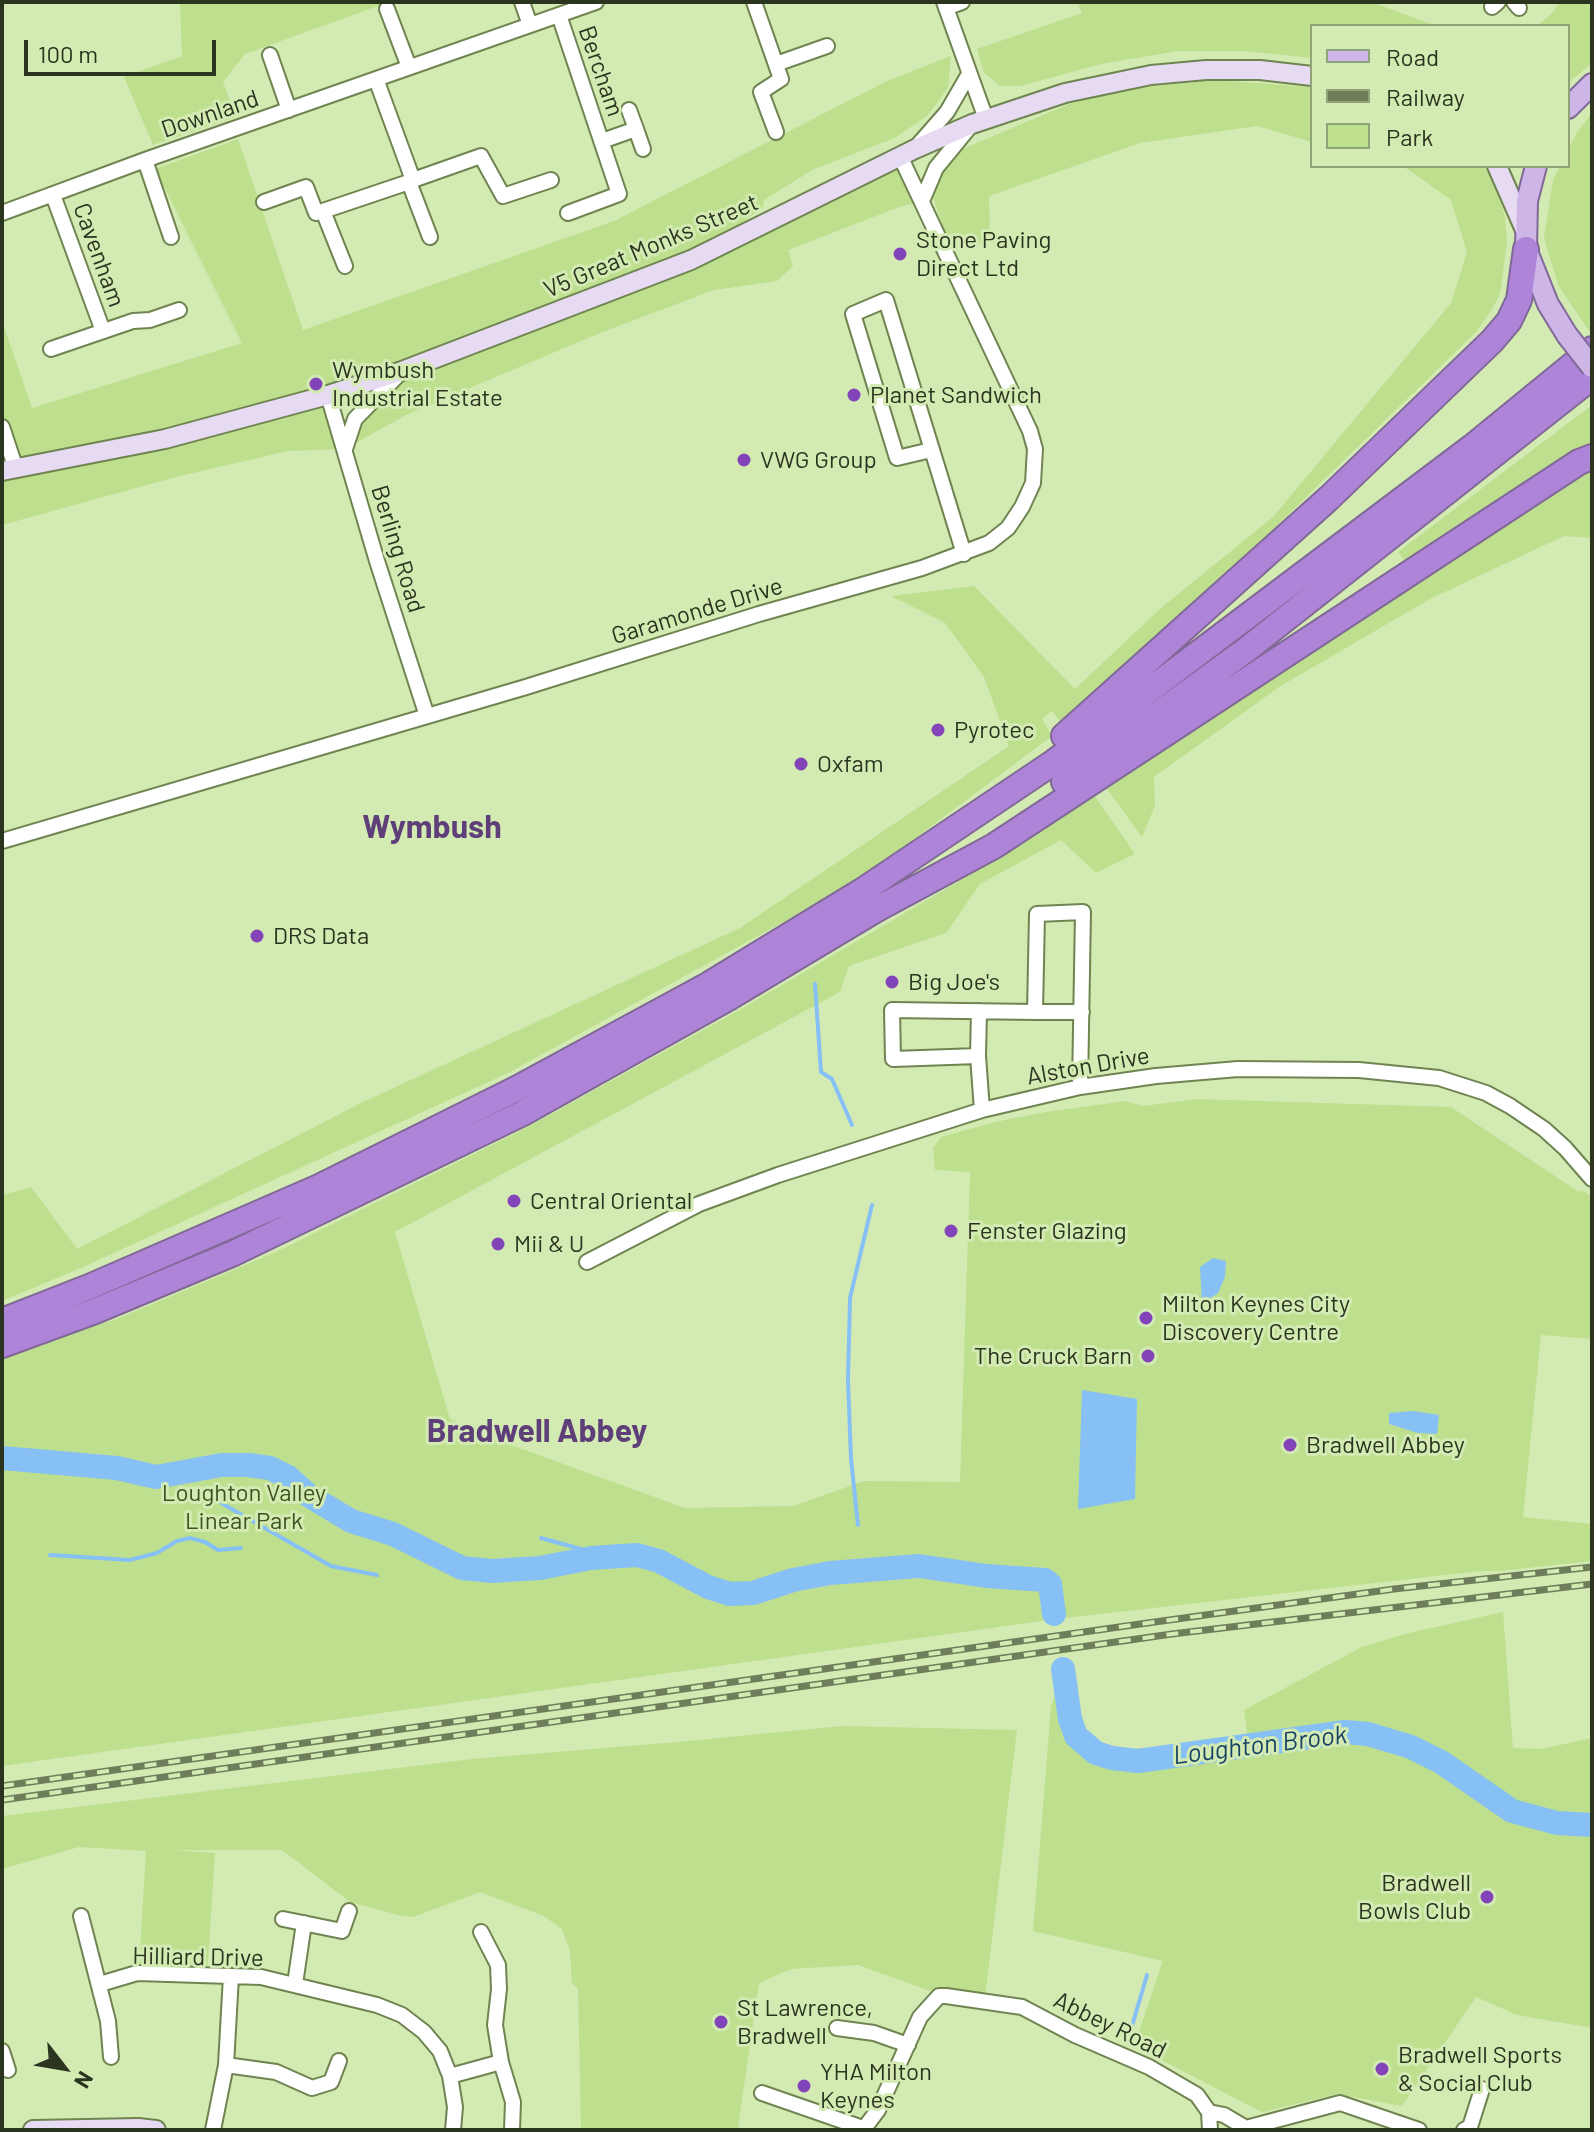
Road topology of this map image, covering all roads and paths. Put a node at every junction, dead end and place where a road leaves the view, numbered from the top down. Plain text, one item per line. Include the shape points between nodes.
1 (522, 2) edge
2 (596, 2) edge
3 (754, 2) edge
4 (962, 2) edge
5 (945, 5) edge
6 (387, 9) dead end
7 (559, 15) junction
8 (530, 25) junction
9 (827, 46) dead end
10 (270, 55) dead end
11 (776, 64) junction
12 (409, 67) junction
13 (969, 74) junction
14 (1310, 76) edge
15 (376, 79) junction
16 (289, 110) junction
17 (629, 110) dead end
18 (979, 121) junction
19 (636, 129) junction
20 (776, 132) dead end
21 (602, 141) junction
22 (643, 149) dead end
23 (908, 152) junction
24 (145, 160) junction
25 (1498, 168) edge
26 (1535, 168) edge
27 (551, 180) dead end
28 (411, 181) junction
29 (53, 195) junction
30 (922, 201) junction
31 (264, 202) dead end
32 (323, 211) junction
33 (2, 213) edge
34 (568, 213) dead end
35 (171, 237) dead end
36 (430, 237) dead end
37 (1525, 239) junction
38 (345, 266) dead end
39 (179, 310) dead end
40 (103, 331) junction
41 (51, 349) dead end
42 (1592, 349) edge
43 (1592, 367) edge
44 (402, 371) junction
45 (1592, 377) edge
46 (328, 395) junction
47 (2, 427) edge
48 (345, 449) junction
49 (931, 450) junction
50 (1592, 457) edge
51 (9, 470) edge
52 (964, 554) junction
53 (427, 716) junction
54 (2, 841) edge
55 (936, 842) junction
56 (877, 909) junction
57 (979, 1011) junction
58 (1035, 1012) junction
59 (1082, 1012) junction
60 (978, 1056) junction
61 (1080, 1087) junction
62 (982, 1110) junction
63 (1592, 1179) edge
64 (587, 1262) dead end
65 (2, 1321) edge
66 (2, 1345) edge
67 (349, 1911) dead end
68 (81, 1916) dead end
69 (283, 1919) dead end
70 (304, 1923) junction
71 (481, 1932) dead end
72 (231, 1976) junction
73 (100, 1984) junction
74 (295, 1984) junction
75 (837, 2028) dead end
76 (908, 2045) junction
77 (2, 2051) edge
78 (111, 2057) dead end
79 (339, 2061) dead end
80 (501, 2062) junction
81 (226, 2065) junction
82 (8, 2070) dead end
83 (450, 2076) junction
84 (1482, 2089) dead end
85 (762, 2093) dead end
86 (1209, 2112) junction
87 (97, 2129) edge
88 (863, 2129) edge
89 (1244, 2129) edge
90 (33, 2130) edge
91 (156, 2130) edge
92 (213, 2130) edge
93 (453, 2130) edge
94 (512, 2130) edge
95 (1210, 2130) edge
96 (1419, 2130) edge
97 (1464, 2130) edge

1 - 8 street
2 - 7 street, Downland
3 - 11 street
4 - 5 street
5 - 13 street
6 - 12 street
7 - 8 street, Downland
7 - 21 street, Bercham
8 - 12 street, Downland
9 - 11 street
10 - 16 street, Downland
11 - 20 street via 781,79 761,92
12 - 15 street, Downland
13 - 18 street
13 - 23 street via 947,112
14 - 18 street, V5 Great Monks Street via 1260,70 1151,75 1065,93
15 - 16 street, Downland
15 - 28 street
16 - 24 street, Downland
17 - 19 street, Bercham
18 - 23 street, V5 Great Monks Street
18 - 30 street via 936,168
19 - 21 street, Bercham
19 - 22 street, Bercham
21 - 34 street, Bercham via 619,194
23 - 30 street, Garamonde Drive
23 - 44 street, V5 Great Monks Street via 678,266
24 - 29 street, Downland
24 - 35 street, Downland
25 - 37 street
26 - 37 main road
27 - 28 street via 503,196 481,156
28 - 32 street
28 - 36 street
29 - 33 street, Downland
29 - 40 street, Cavenham
30 - 52 street, Garamonde Drive via 1035,449 1033,483 1008,528
31 - 32 street via 306,187 316,213
32 - 38 street
37 - 43 main road, bridge via 1548,304
37 - 55 highway via 1519,300 1492,341 1125,684
39 - 40 street, Cavenham
40 - 41 street, Cavenham
42 - 55 highway via 1157,686
44 - 46 street, V5 Great Monks Street
44 - 48 street via 355,419
45 - 56 highway via 1246,650
46 - 48 street, Berling Road
46 - 51 street, V5 Great Monks Street via 165,439
47 - 51 street
48 - 53 street, Berling Road
49 - 49 street via 886,300 853,314 897,458
49 - 52 street
50 - 56 highway via 994,846
52 - 53 street, Garamonde Drive
53 - 54 street, Garamonde Drive
55 - 65 highway via 708,985 516,1089 319,1187
56 - 66 highway via 521,1114 234,1253
57 - 58 street
57 - 60 street
57 - 60 street via 892,1010 893,1059
58 - 59 street
58 - 59 street via 1037,914 1083,912
59 - 61 street
60 - 62 street
61 - 62 street, Alston Drive
61 - 63 street, Alston Drive via 1238,1069 1359,1070 1439,1078 1510,1106 1544,1129
62 - 64 street, Alston Drive via 699,1204
67 - 70 street, Hilliard Drive via 342,1931
68 - 73 street, Hilliard Drive
69 - 70 street, Hilliard Drive
70 - 74 street, Hilliard Drive
71 - 80 street via 498,1965 495,2025
72 - 73 street, Hilliard Drive via 137,1973
72 - 74 street, Hilliard Drive
72 - 81 street
73 - 78 street, Hilliard Drive
74 - 83 street, Hilliard Drive via 402,2015 440,2051
75 - 76 street
76 - 86 street, Abbey Road via 920,2017 939,1996 1022,2007 1149,2067 1197,2095
76 - 88 street via 878,2110
77 - 82 street
79 - 81 street via 331,2082 312,2088 276,2072
80 - 83 street
80 - 94 street via 513,2102
81 - 92 street
83 - 93 street, Hilliard Drive
84 - 97 street via 1470,2127
85 - 88 street
86 - 89 street, Abbey Road
86 - 95 street
87 - 90 street
87 - 91 street
89 - 96 street, Abbey Road via 1340,2103

